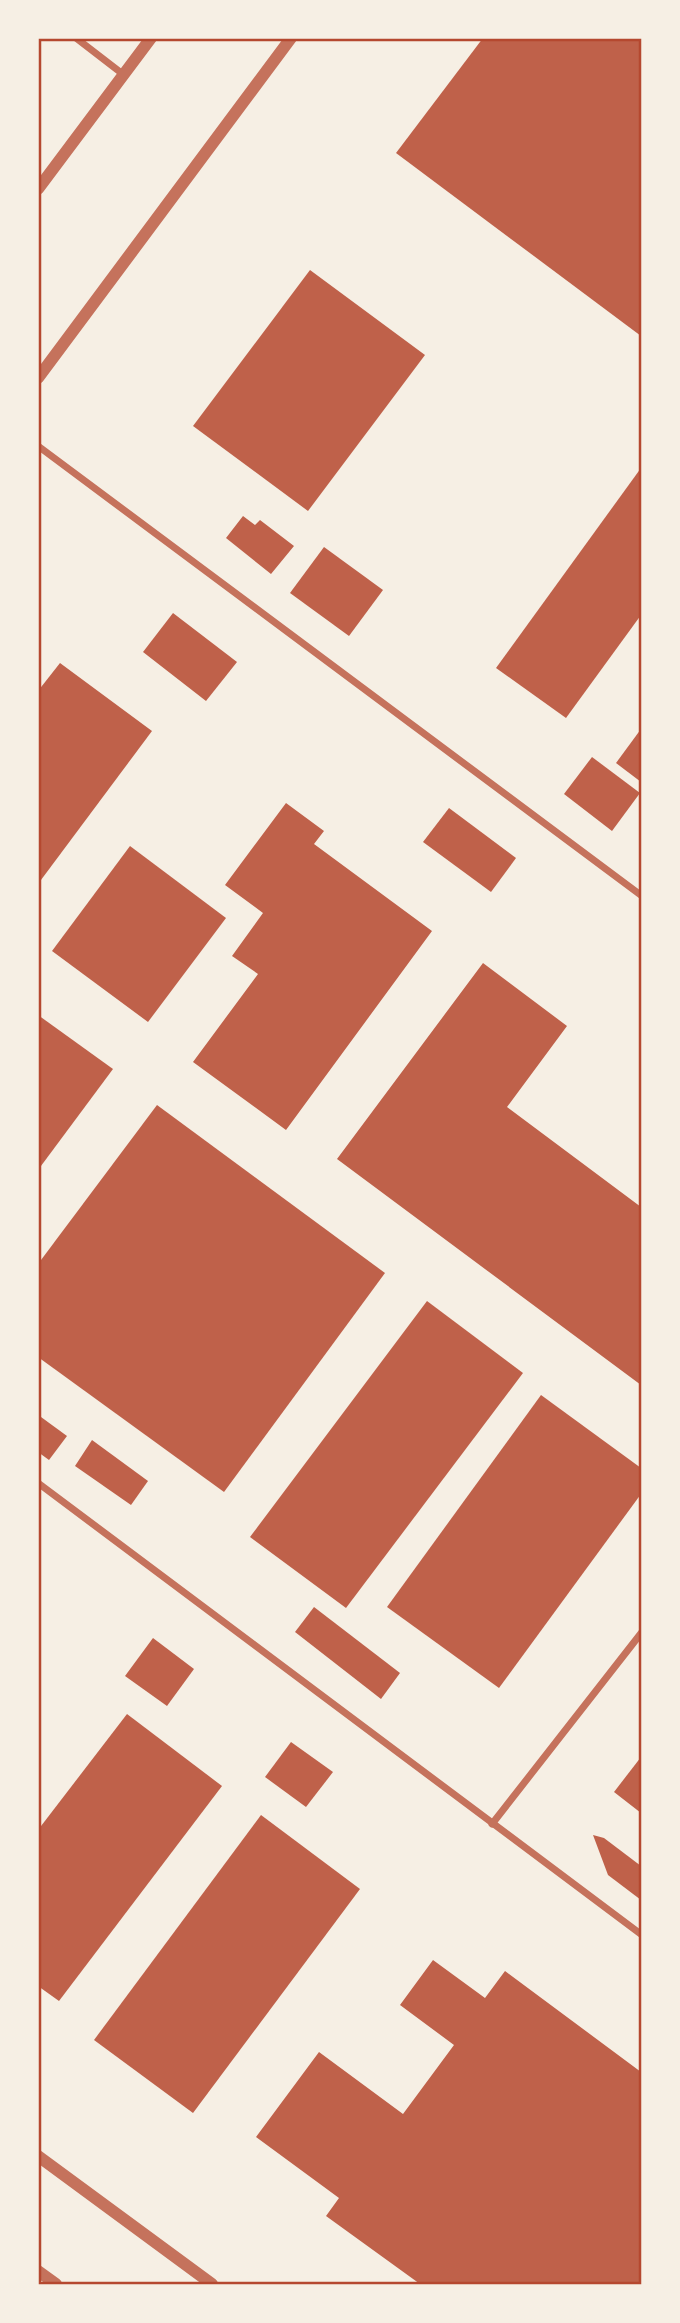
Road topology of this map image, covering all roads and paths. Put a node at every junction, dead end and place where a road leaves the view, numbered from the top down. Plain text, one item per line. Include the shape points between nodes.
1 (76, 38) edge
2 (151, 38) edge
3 (292, 38) edge
4 (124, 75) junction
5 (38, 189) edge
6 (38, 378) edge
7 (38, 446) edge
8 (642, 896) edge
9 (38, 1483) edge
10 (642, 1632) edge
11 (492, 1824) junction
12 (642, 1935) edge
13 (38, 2156) edge
14 (38, 2272) edge
15 (56, 2284) edge
16 (212, 2284) edge

1 - 4 street
2 - 4 street
3 - 6 street
4 - 5 street
7 - 8 street
9 - 11 street
10 - 11 street
11 - 12 street
13 - 16 street
14 - 15 street

